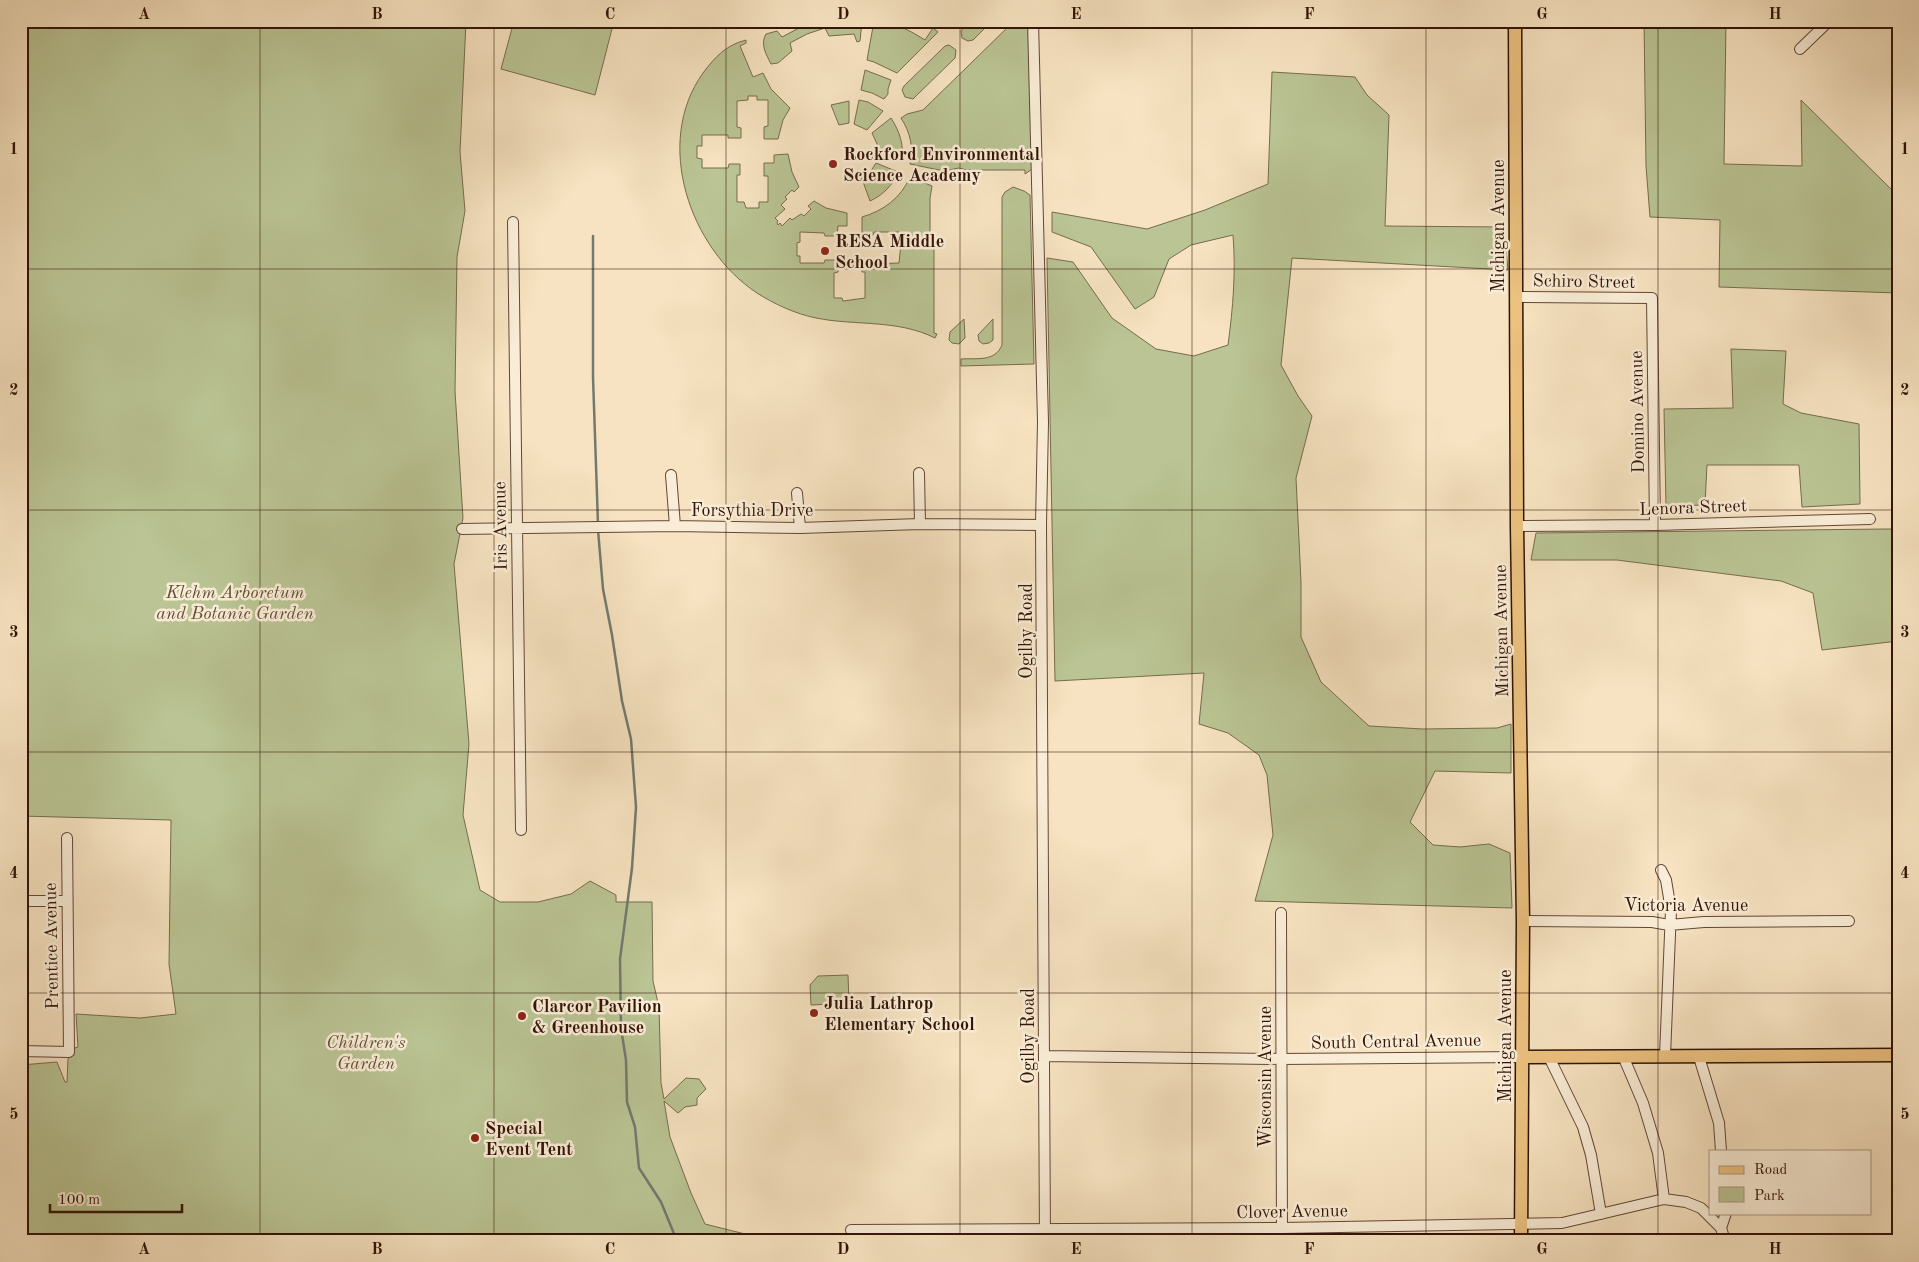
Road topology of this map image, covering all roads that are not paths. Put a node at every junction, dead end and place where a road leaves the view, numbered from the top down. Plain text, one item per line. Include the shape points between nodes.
1 (1033, 21) edge
2 (1515, 21) edge
3 (1829, 21) edge
4 (1800, 49) dead end
5 (513, 222) dead end
6 (1516, 297) junction
7 (1652, 298) joint
8 (919, 473) dead end
9 (671, 475) dead end
10 (797, 493) dead end
11 (1870, 519) dead end
12 (920, 524) junction
13 (1041, 525) junction
14 (1655, 525) junction
15 (675, 526) junction
16 (1517, 526) junction
17 (800, 528) junction
18 (462, 529) dead end
19 (516, 529) junction
20 (521, 830) dead end
21 (67, 838) dead end
22 (1661, 870) dead end
23 (21, 901) edge
24 (66, 901) junction
25 (1281, 914) dead end
26 (1523, 921) junction
27 (1849, 921) dead end
28 (1670, 925) junction
29 (21, 1051) edge
30 (1045, 1056) junction
31 (1548, 1056) junction
32 (1623, 1056) junction
33 (1665, 1056) junction
34 (1898, 1056) edge
35 (1522, 1057) junction
36 (1699, 1057) junction
37 (1281, 1059) junction
38 (1721, 1150) edge
39 (1664, 1199) junction
40 (1601, 1214) junction
41 (1726, 1214) edge
42 (1521, 1222) junction
43 (1282, 1228) junction
44 (1721, 1228) junction
45 (1045, 1229) junction
46 (850, 1230) dead end
47 (1045, 1241) edge
48 (1282, 1241) edge
49 (1521, 1241) edge
50 (1725, 1241) edge

1 - 13 street, Ogilby Road via 1043,412
2 - 6 main road, Michigan Avenue
3 - 4 street
5 - 19 street, Iris Avenue
6 - 7 street, Schiro Street
6 - 16 main road, Michigan Avenue
7 - 14 street, Domino Avenue
8 - 12 street
9 - 15 street
10 - 17 street
11 - 14 street, Lenora Street
12 - 13 street, Forsythia Drive
12 - 17 street, Forsythia Drive
13 - 30 street, Ogilby Road
14 - 16 street, Lenora Street
15 - 17 street, Forsythia Drive
15 - 19 street, Forsythia Drive
16 - 26 main road, Michigan Avenue
18 - 19 street, Forsythia Drive
19 - 20 street, Iris Avenue
21 - 24 street, Prentice Avenue
22 - 28 street via 1671,910
23 - 24 street
24 - 29 street, Prentice Avenue via 69,1052
25 - 37 street, Wisconsin Avenue
26 - 28 street, Victoria Avenue via 1652,922
26 - 35 main road, Michigan Avenue
27 - 28 street, Victoria Avenue
28 - 33 street
30 - 37 street, South Central Avenue
30 - 45 street, Ogilby Road
31 - 32 main road, South Central Avenue
31 - 35 main road, South Central Avenue
31 - 40 street via 1583,1127
32 - 33 main road, South Central Avenue
32 - 39 street via 1656,1145
33 - 36 main road, South Central Avenue
34 - 36 main road, South Central Avenue
35 - 37 street, South Central Avenue
35 - 42 main road, Michigan Avenue
36 - 38 street via 1719,1123
37 - 43 street, Wisconsin Avenue
39 - 40 street, Clover Avenue
39 - 44 street, Clover Avenue via 1701,1208
40 - 42 street, Clover Avenue via 1562,1223
41 - 44 street
42 - 43 street, Clover Avenue
42 - 49 main road, Michigan Avenue
43 - 45 street, Clover Avenue
43 - 48 street, Wisconsin Avenue
44 - 50 street
45 - 46 street, Clover Avenue
45 - 47 street, Ogilby Road

